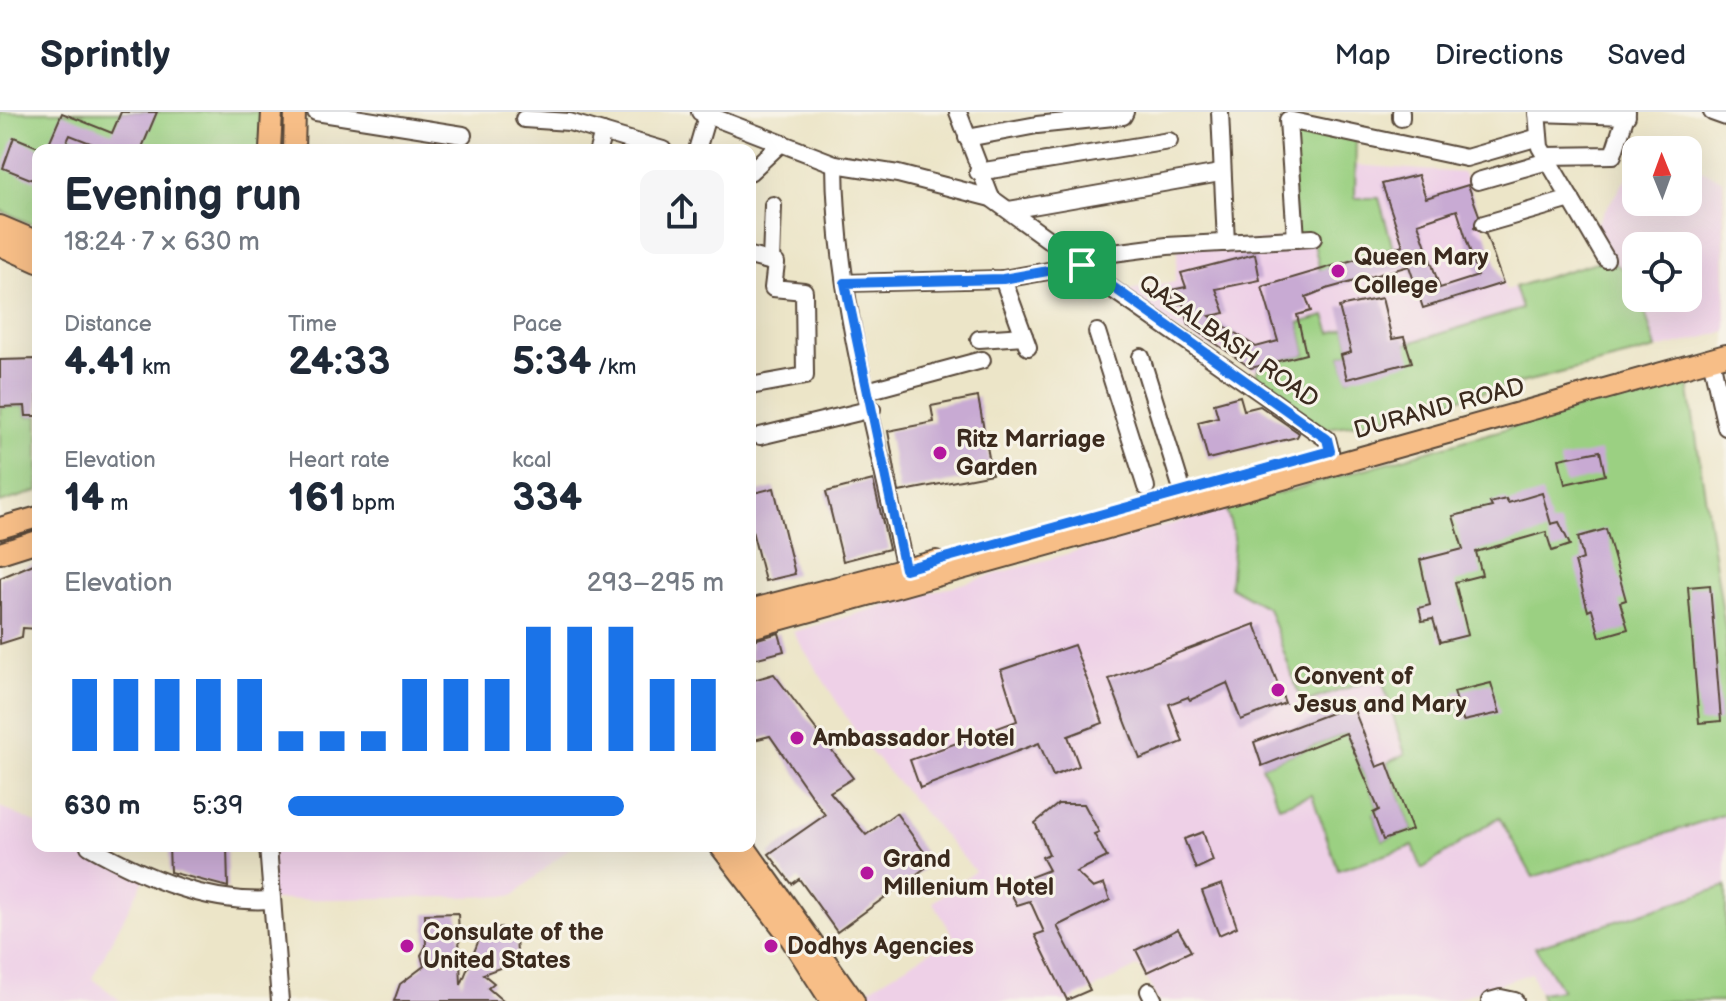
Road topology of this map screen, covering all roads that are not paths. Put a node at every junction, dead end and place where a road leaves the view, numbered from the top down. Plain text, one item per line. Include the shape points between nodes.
1 (272, 112) edge
2 (295, 112) edge
3 (316, 112) edge
4 (959, 112) edge
5 (1125, 112) edge
6 (1537, 112) edge
7 (1712, 112) edge
8 (1215, 113) edge
9 (704, 114) edge
10 (1627, 114) edge
11 (1726, 117) edge
12 (524, 119) dead end
13 (603, 132) junction
14 (463, 135) dead end
15 (1539, 137) junction
16 (967, 138) junction
17 (1169, 141) dead end
18 (270, 144) edge
19 (294, 144) edge
20 (600, 144) edge
21 (643, 144) edge
22 (698, 144) edge
23 (780, 144) junction
24 (1547, 158) junction
25 (835, 164) junction
26 (756, 166) edge
27 (978, 172) junction
28 (1220, 173) junction
29 (1478, 181) dead end
30 (991, 198) junction
31 (1571, 199) junction
32 (773, 205) dead end
33 (1009, 210) junction
34 (1484, 224) dead end
35 (0, 226) edge
36 (32, 239) edge
37 (1226, 243) junction
38 (0, 245) edge
39 (756, 258) edge
40 (32, 259) edge
41 (1606, 259) dead end
42 (771, 262) junction
43 (1078, 262) junction
44 (1003, 279) junction
45 (845, 283) junction
46 (1097, 332) dead end
47 (979, 339) dead end
48 (1726, 342) edge
49 (1141, 357) dead end
50 (1719, 357) edge
51 (982, 360) dead end
52 (756, 385) edge
53 (867, 391) junction
54 (872, 409) junction
55 (1726, 427) edge
56 (760, 436) dead end
57 (1330, 451) junction
58 (1180, 483) dead end
59 (1146, 487) dead end
60 (32, 519) edge
61 (0, 528) edge
62 (32, 543) edge
63 (0, 553) edge
64 (905, 569) junction
65 (756, 608) edge
66 (756, 626) edge
67 (102, 852) edge
68 (268, 852) edge
69 (725, 852) edge
70 (748, 852) edge
71 (271, 900) junction
72 (280, 1001) edge
73 (831, 1001) edge
74 (854, 1001) edge
75 (1490, 1001) edge
76 (1515, 1001) edge

1 - 18 main road
2 - 19 main road
3 - 14 street
4 - 16 street
5 - 16 street
6 - 10 street
6 - 15 street
7 - 11 street
8 - 28 street
9 - 22 street
9 - 23 street, QAZALBASH ROAD
10 - 24 street via 1613,155
12 - 13 street via 569,122
13 - 20 street
13 - 21 street
15 - 24 street
15 - 37 street via 1466,158 1288,120 1304,238
16 - 27 street
17 - 27 street
23 - 25 street, QAZALBASH ROAD
23 - 26 street
24 - 29 street
24 - 31 street
25 - 30 street, QAZALBASH ROAD
25 - 45 street via 835,227
27 - 30 street
28 - 33 street
28 - 37 street
30 - 33 street, QAZALBASH ROAD
31 - 34 street
31 - 41 street
32 - 42 street
33 - 43 street, QAZALBASH ROAD
35 - 36 main road
37 - 43 street
38 - 40 main road
39 - 42 street
42 - 52 street via 776,266 773,288 804,291 805,376
43 - 44 street
43 - 57 street, QAZALBASH ROAD via 1327,439
44 - 45 street
44 - 47 street via 1026,341
45 - 53 street
46 - 59 street
48 - 57 main road, DURAND ROAD
49 - 58 street
50 - 55 street
50 - 66 main road, DURAND ROAD
51 - 53 street
53 - 54 street
54 - 56 street
54 - 64 street
57 - 64 main road, DURAND ROAD
60 - 61 main road
62 - 63 main road
64 - 65 main road, DURAND ROAD
67 - 71 street via 196,894 232,901
68 - 71 street
69 - 73 main road
70 - 74 main road
71 - 72 street
75 - 76 street

